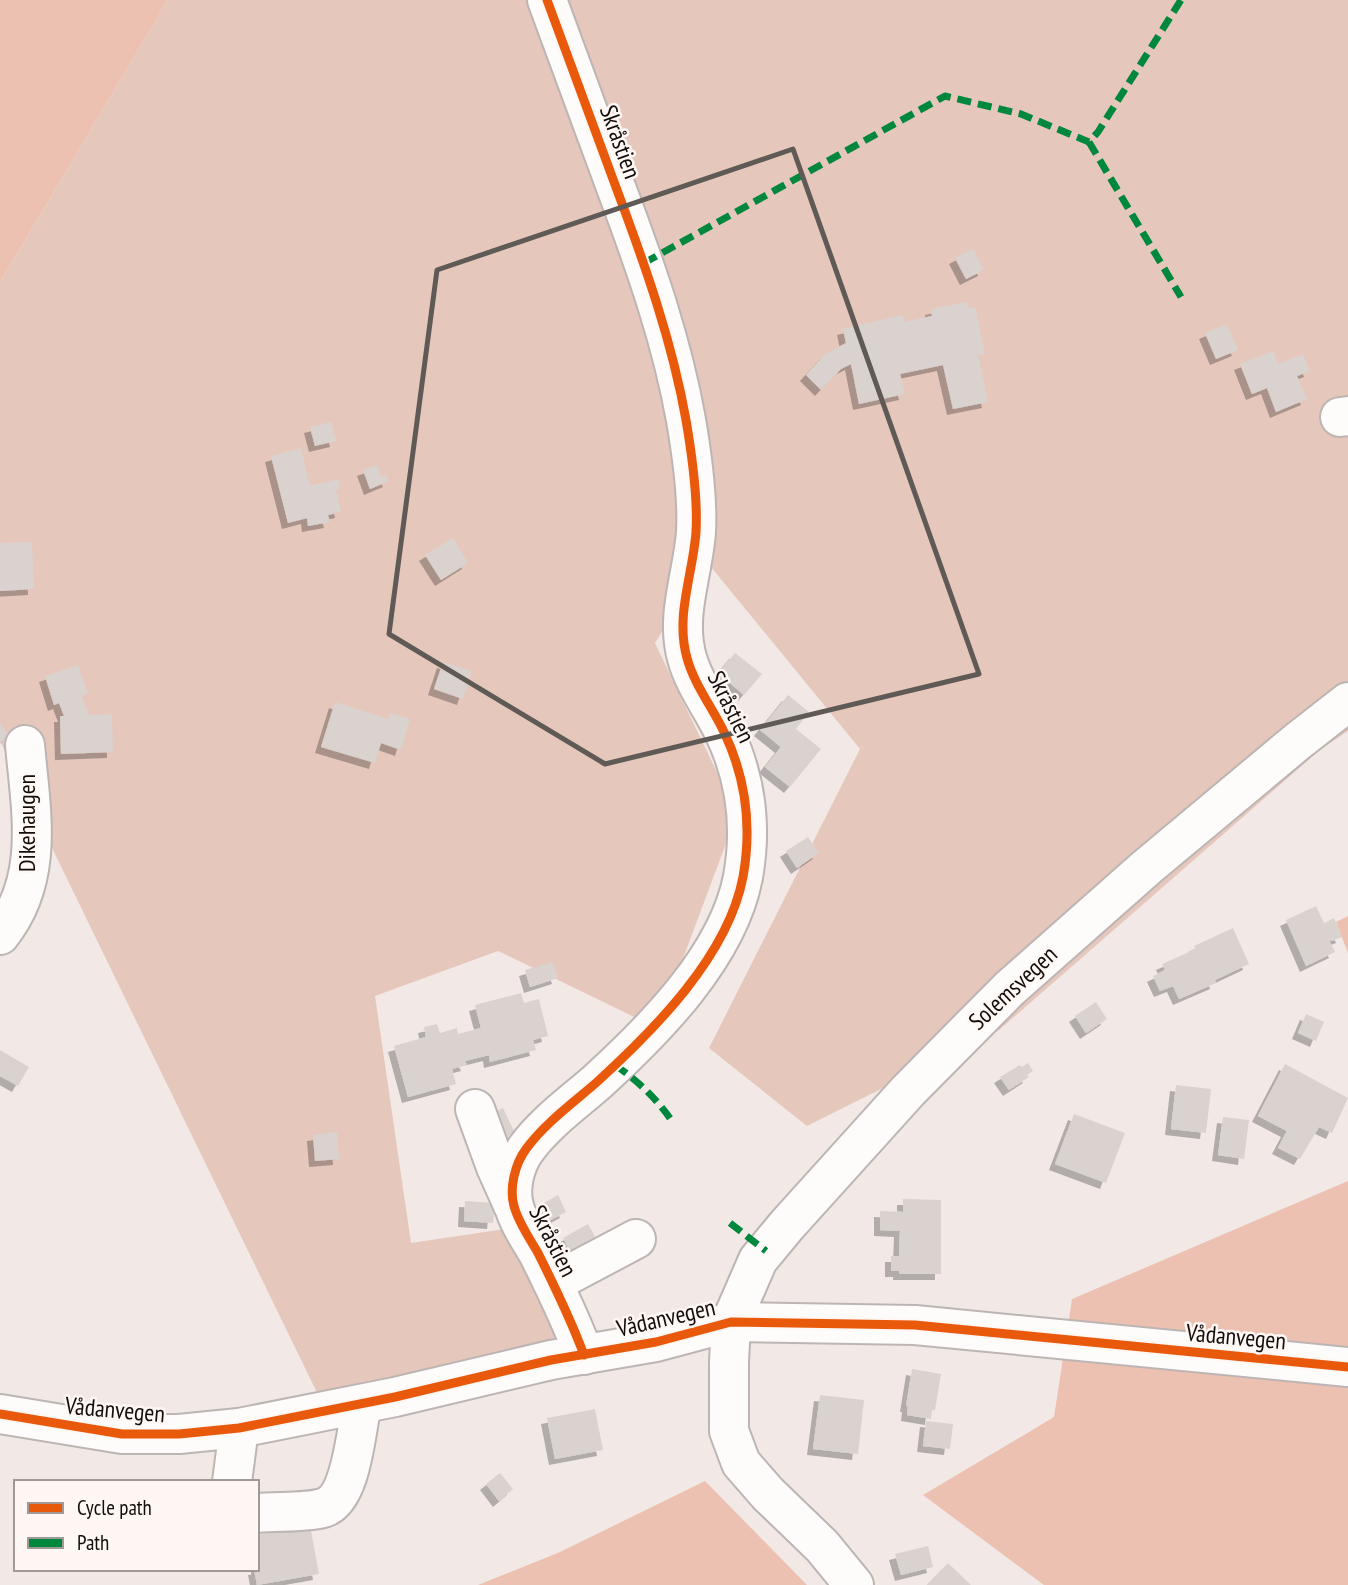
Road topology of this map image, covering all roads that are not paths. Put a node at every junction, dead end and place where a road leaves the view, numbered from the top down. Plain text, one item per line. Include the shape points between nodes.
1 (547, 0) edge
2 (1348, 702) edge
3 (25, 745) dead end
4 (0, 935) edge
5 (475, 1109) dead end
6 (514, 1207) junction
7 (636, 1239) dead end
8 (553, 1283) junction
9 (732, 1322) junction
10 (584, 1355) junction
11 (1348, 1367) edge
12 (362, 1404) junction
13 (0, 1414) edge
14 (239, 1428) junction
15 (232, 1480) edge
16 (259, 1513) edge
17 (854, 1585) edge

1 - 6 street, Skråstien via 664,328 686,420 696,504 682,622 686,657 734,756 748,819 736,903 711,953 677,1001 526,1149 513,1185
2 - 9 street, Solemsvegen via 1147,867 1009,989 805,1204 758,1260
3 - 4 street, Dikehaugen via 32,863 11,922
5 - 6 street, Skråstien
6 - 8 street, Skråstien
7 - 8 street
8 - 10 street, Skråstien
9 - 10 street, Vådanvegen
9 - 11 street, Vådanvegen via 915,1325
9 - 17 street, Vådanvegen via 729,1431 741,1463
10 - 12 street, Vådanvegen
12 - 14 street, Vådanvegen
12 - 16 street via 345,1485 336,1500 324,1508
13 - 14 street, Vådanvegen via 122,1434
14 - 15 street

